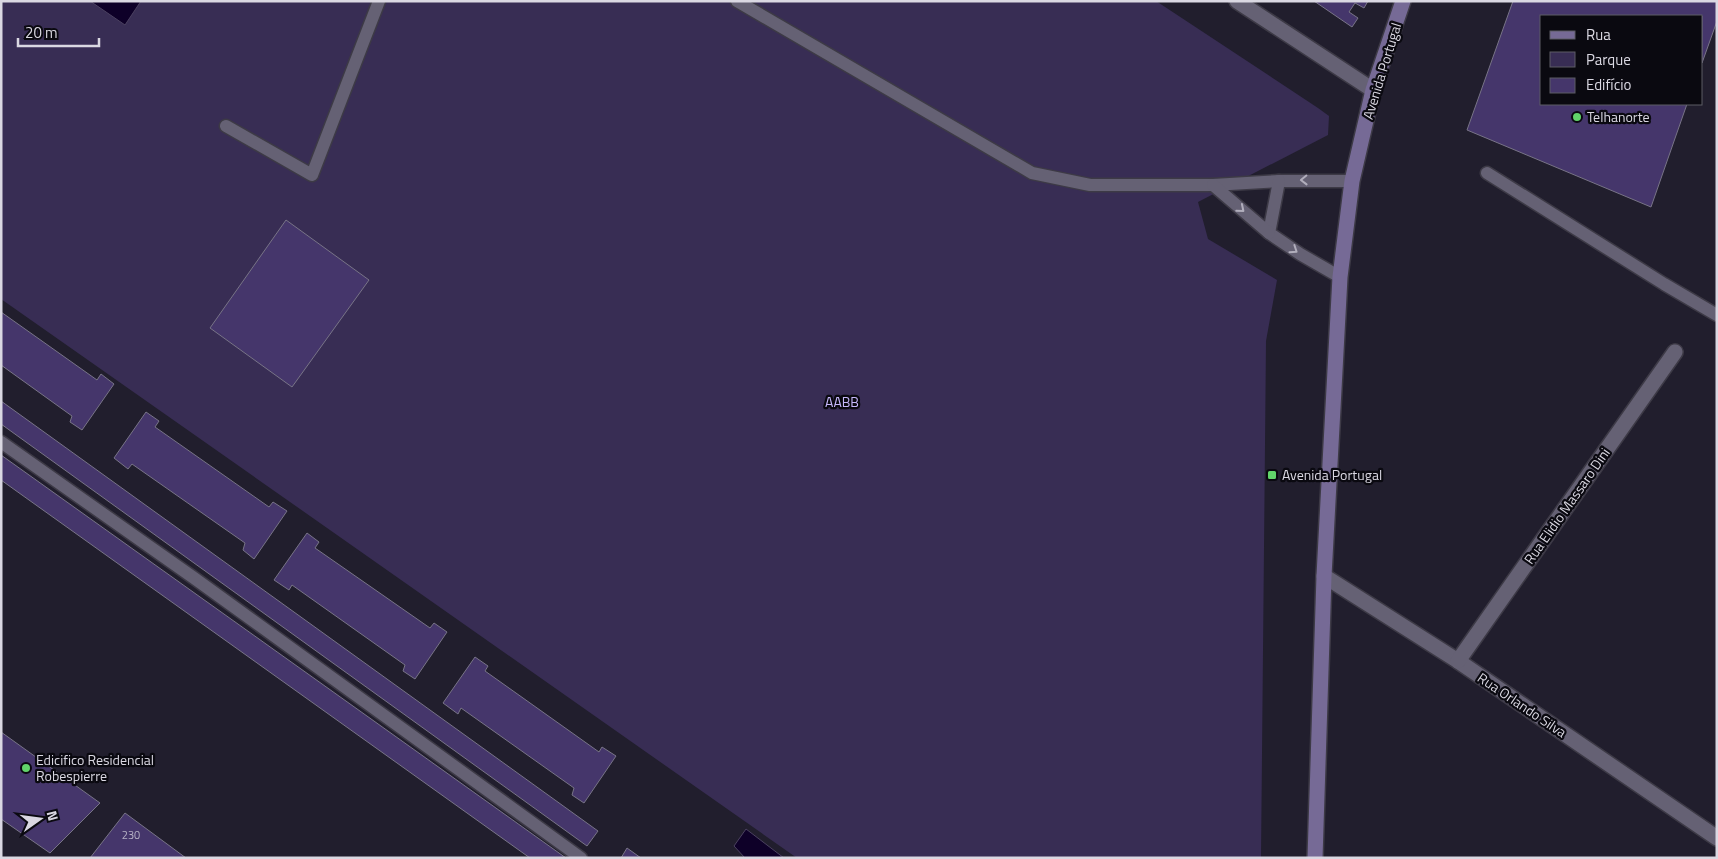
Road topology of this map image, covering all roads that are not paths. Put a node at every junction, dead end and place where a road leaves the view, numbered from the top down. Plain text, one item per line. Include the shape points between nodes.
1 (380, 1) edge
2 (737, 1) edge
3 (1237, 1) edge
4 (1403, 1) edge
5 (1373, 90) junction
6 (226, 126) dead end
7 (1487, 173) dead end
8 (1279, 181) junction
9 (1352, 181) junction
10 (1213, 185) junction
11 (1269, 233) junction
12 (1340, 277) junction
13 (1717, 315) edge
14 (1675, 352) dead end
15 (1, 442) edge
16 (1324, 576) junction
17 (1458, 661) junction
18 (1717, 838) edge
19 (581, 858) edge
20 (1315, 858) edge

1 - 6 lane via 312,175
2 - 10 lane via 1032,173 1090,186
3 - 5 street
4 - 5 street, Avenida Portugal
5 - 9 street, Avenida Portugal
7 - 13 lane
9 -> 8 lane
8 - 10 lane
8 - 11 lane
9 - 12 street, Avenida Portugal
10 -> 11 lane
11 -> 12 lane
12 - 16 street, Avenida Portugal
14 - 17 street, Rua Elidio Massaro Dini
15 - 19 lane
16 - 17 street, Rua Orlando Silva
16 - 20 street, Avenida Portugal
17 - 18 street, Rua Orlando Silva

